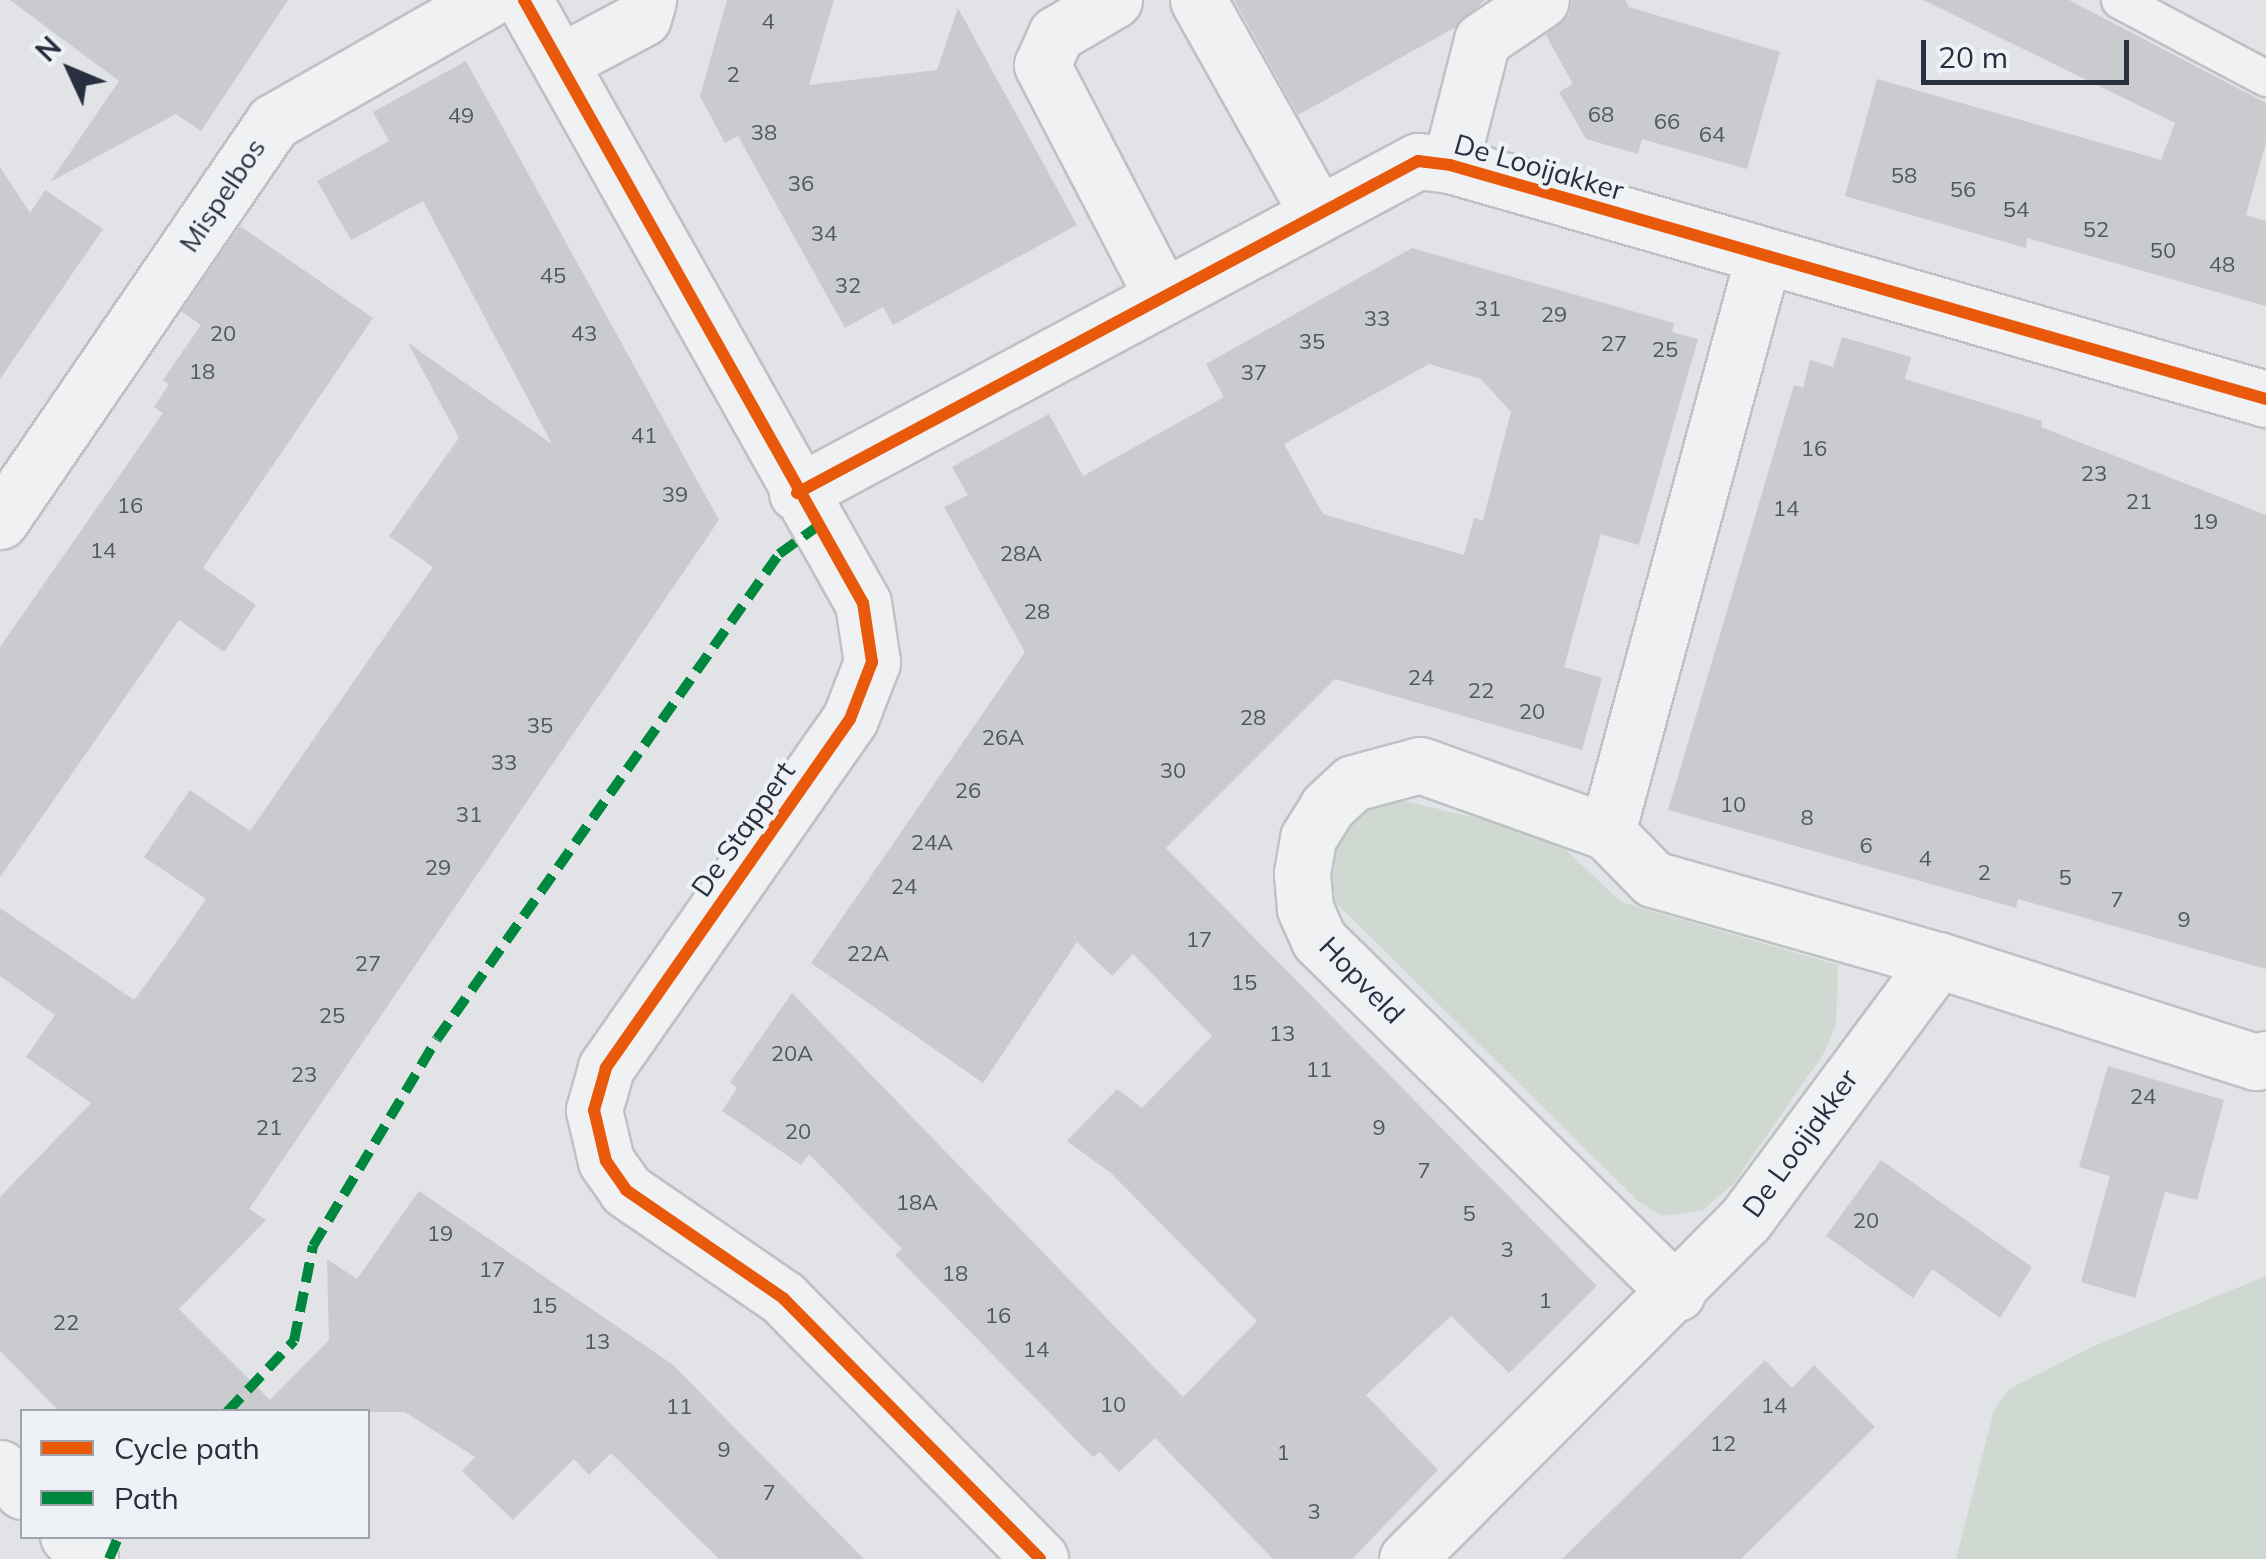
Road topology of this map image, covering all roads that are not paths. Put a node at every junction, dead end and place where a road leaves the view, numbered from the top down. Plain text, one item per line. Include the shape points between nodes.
1 (487, 0) edge
2 (524, 0) edge
3 (648, 0) edge
4 (1114, 0) edge
5 (1198, 0) edge
6 (1541, 0) edge
7 (2119, 0) edge
8 (564, 60) junction
9 (2266, 78) edge
10 (1450, 165) junction
11 (1316, 210) junction
12 (1762, 258) junction
13 (1161, 294) junction
14 (2266, 397) edge
15 (16, 461) edge
16 (797, 493) junction
17 (0, 521) edge
18 (1607, 832) junction
19 (1938, 960) junction
20 (2266, 1060) edge
21 (1676, 1292) junction
22 (0, 1468) edge
23 (20, 1489) edge
24 (71, 1539) edge
25 (90, 1559) edge
26 (1040, 1559) edge
27 (1407, 1559) edge

1 - 15 street, Mispelbos via 273,122
2 - 8 street, De Stappert
3 - 8 street via 643,18
4 - 13 street via 1056,34 1042,65
5 - 11 street
6 - 10 street via 1482,40
7 - 9 lane
8 - 16 street, De Stappert
10 - 11 street, De Looijakker via 1418,161
10 - 12 street, De Looijakker
11 - 13 street, De Looijakker
12 - 14 street, De Looijakker
12 - 18 street
13 - 16 street, De Looijakker
15 - 17 street, Mispelbos
16 - 26 street, De Stappert via 863,603 872,662 850,719 606,1068 594,1110 606,1161 626,1190 783,1298
18 - 19 street, Hopveld via 1653,879
18 - 21 street, Hopveld via 1420,765 1385,770 1353,784 1326,807 1308,838 1305,908 1319,940
19 - 20 street
19 - 21 street, De Looijakker via 1745,1220
21 - 27 street, De Looijakker
22 - 23 street
24 - 25 street

